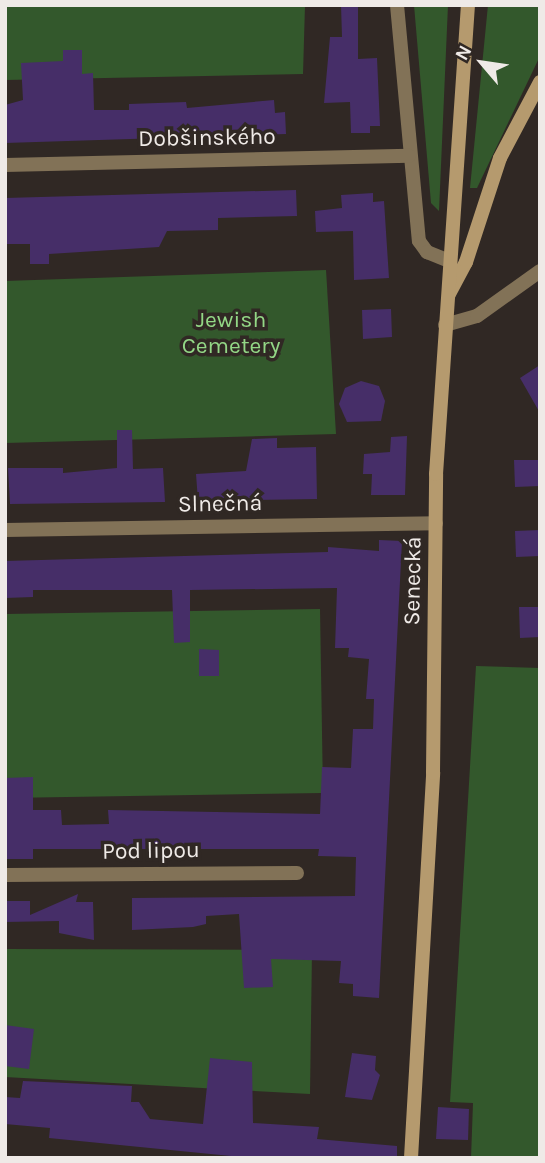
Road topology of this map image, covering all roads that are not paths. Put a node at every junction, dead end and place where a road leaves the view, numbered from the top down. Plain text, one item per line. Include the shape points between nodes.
1 (397, 5) edge
2 (468, 5) edge
3 (540, 82) edge
4 (409, 156) junction
5 (5, 165) edge
6 (449, 261) junction
7 (540, 271) edge
8 (447, 298) junction
9 (445, 326) junction
10 (436, 523) junction
11 (5, 530) edge
12 (297, 873) dead end
13 (5, 875) edge
14 (411, 1158) edge

1 - 4 street
2 - 6 main road, Senecká
3 - 8 main road via 500,158 466,262
4 - 5 street, Dobšinského
4 - 6 street via 419,241 428,252
6 - 8 main road, Senecká
7 - 9 street via 477,316
8 - 9 main road, Senecká
9 - 10 main road, Senecká
10 - 11 street, Slnečná
10 - 14 main road, Senecká via 433,773
12 - 13 street, Pod lipou

